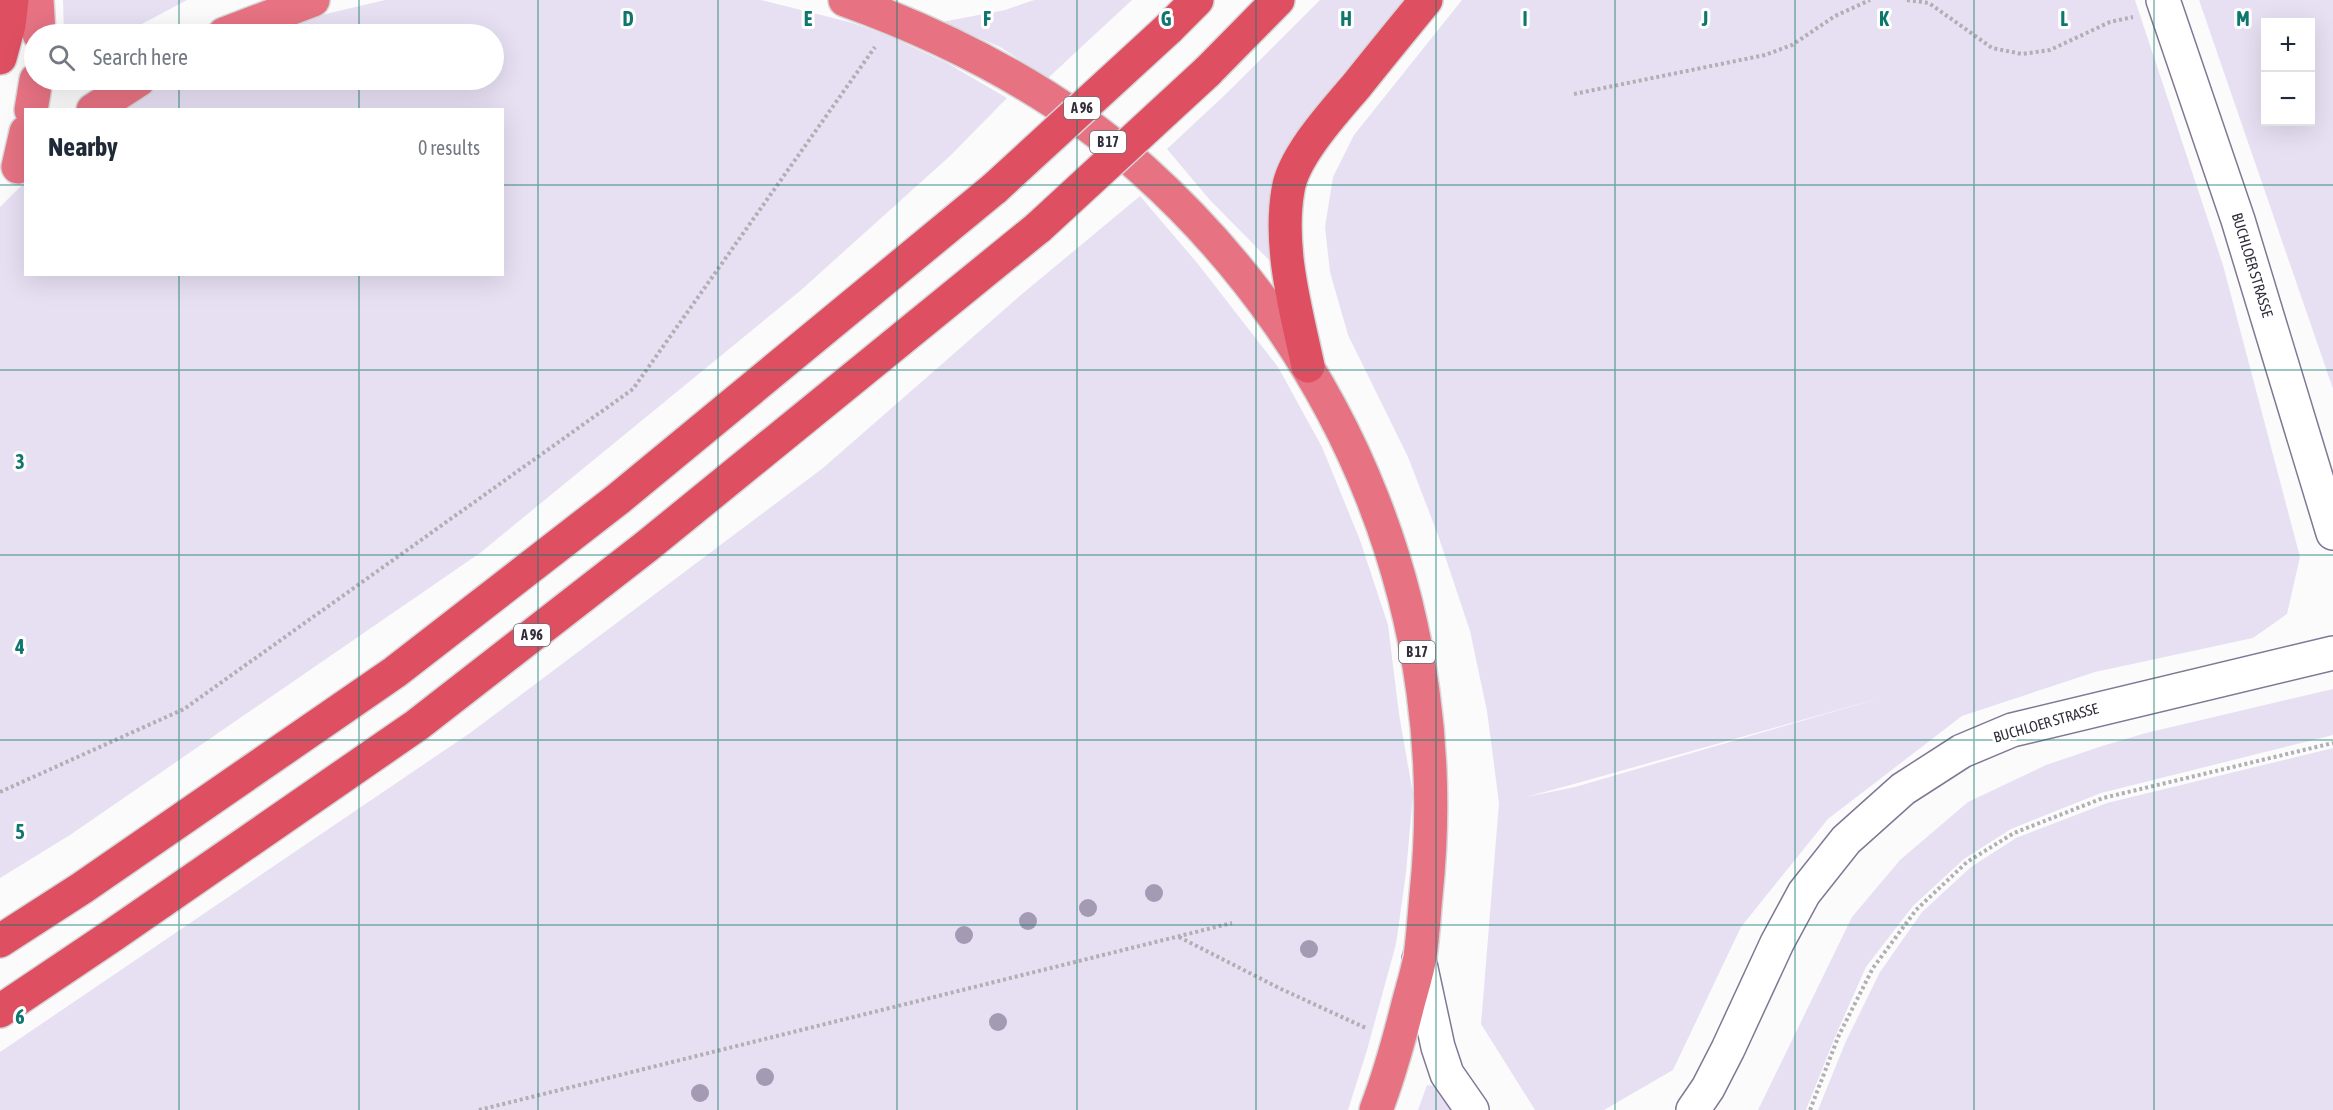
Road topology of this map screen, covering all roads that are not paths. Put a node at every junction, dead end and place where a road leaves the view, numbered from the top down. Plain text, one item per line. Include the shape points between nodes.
1 (12, 0) edge
2 (37, 0) edge
3 (845, 0) edge
4 (1197, 0) edge
5 (1278, 0) edge
6 (1426, 0) edge
7 (298, 1) edge
8 (2165, 5) edge
9 (38, 24) edge
10 (246, 24) edge
11 (0, 58) edge
12 (34, 90) edge
13 (124, 90) edge
14 (31, 108) edge
15 (96, 108) edge
16 (24, 138) edge
17 (14, 171) edge
18 (1308, 366) junction
19 (2333, 532) edge
20 (2333, 653) edge
21 (0, 941) edge
22 (1419, 959) junction
23 (0, 1011) edge
24 (1376, 1110) edge
25 (1472, 1110) edge
26 (1693, 1110) edge

1 - 11 highway
2 - 9 highway
3 - 18 highway, B 17 via 962,48 1085,123 1194,218 1241,273
4 - 21 highway, A 96, bridge via 995,188 618,499 395,672
5 - 23 highway, A 96, bridge via 1207,72 1039,227 647,546 417,725
6 - 18 highway via 1329,118 1294,169 1288,190 1286,238 1293,299
7 - 10 highway
8 - 19 main road, BUCHLOER STRASSE via 2238,220
12 - 14 highway
13 - 15 highway
16 - 17 highway
18 - 22 highway, B 17 via 1374,502 1399,578 1421,676 1432,796
20 - 26 main road, BUCHLOER STRASSE via 2012,730 1962,751 1903,789 1846,840 1803,893 1708,1088
22 - 24 highway, B 17
22 - 25 main road via 1447,1074

